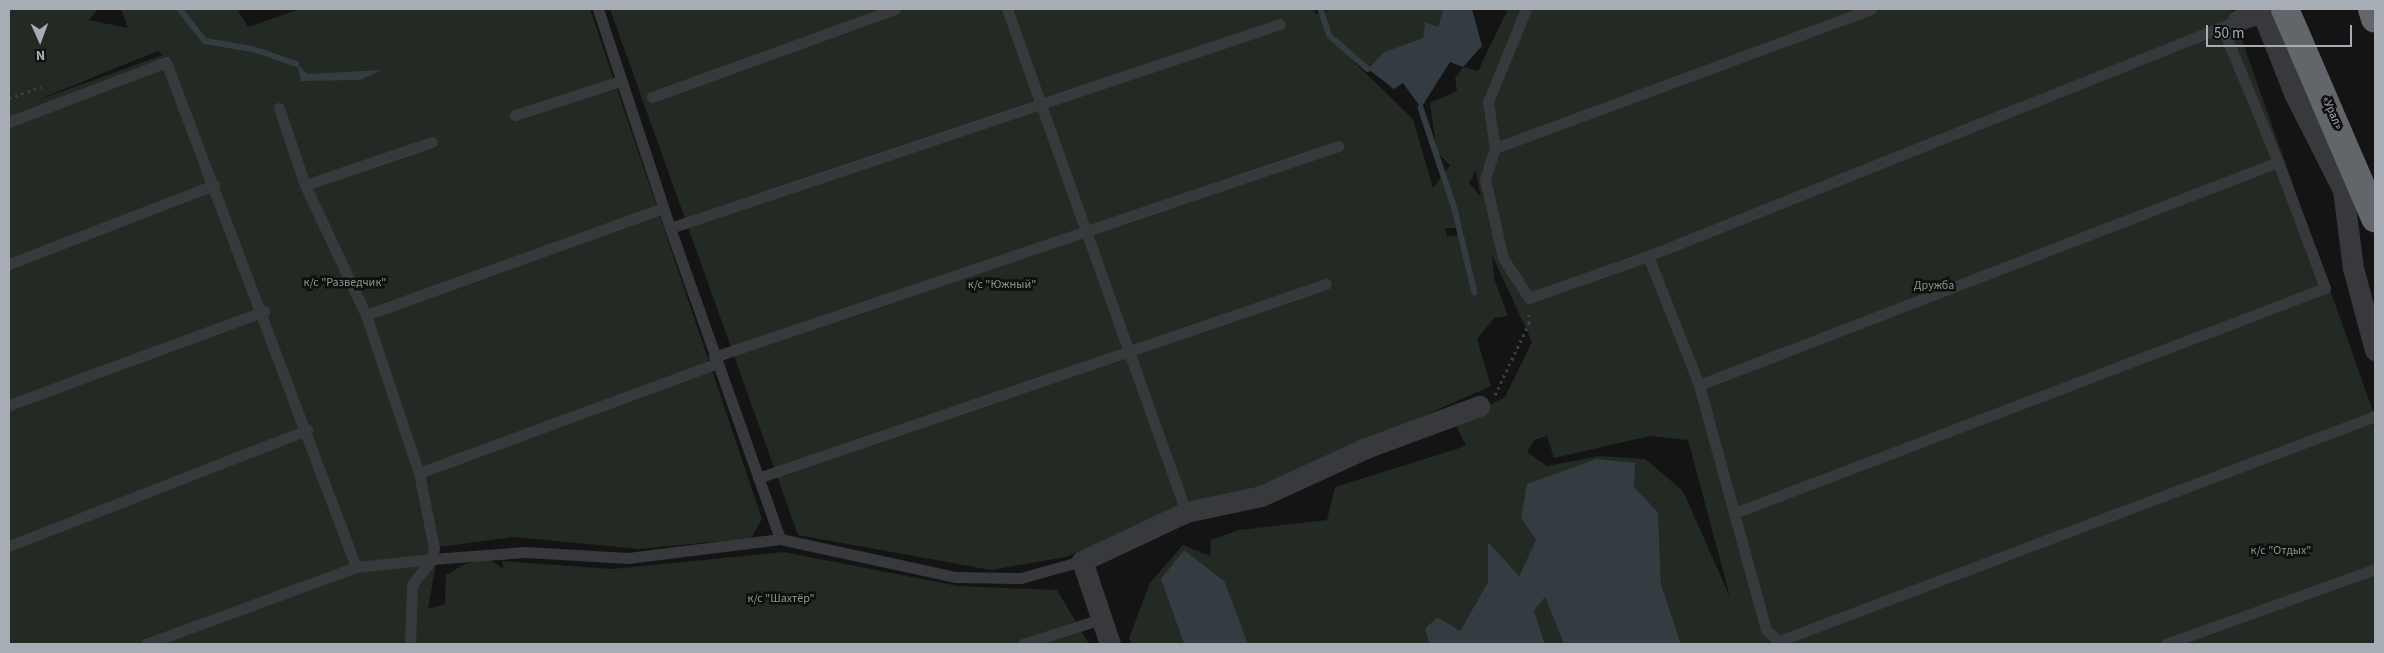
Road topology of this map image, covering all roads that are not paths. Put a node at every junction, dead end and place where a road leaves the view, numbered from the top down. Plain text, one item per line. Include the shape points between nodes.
1 (598, 9) edge
2 (895, 9) edge
3 (1007, 9) edge
4 (1526, 9) edge
5 (1871, 9) edge
6 (2372, 9) edge
7 (2269, 10) edge
8 (2375, 18) edge
9 (2230, 23) junction
10 (1280, 24) dead end
11 (620, 80) junction
12 (652, 97) dead end
13 (1042, 106) junction
14 (279, 108) dead end
15 (515, 115) dead end
16 (9, 122) edge
17 (432, 142) dead end
18 (1338, 146) dead end
19 (1495, 148) junction
20 (2278, 162) junction
21 (214, 185) junction
22 (305, 185) junction
23 (663, 208) junction
24 (2375, 218) edge
25 (670, 228) junction
26 (1085, 228) junction
27 (1648, 256) junction
28 (9, 264) edge
29 (1326, 284) dead end
30 (264, 311) junction
31 (366, 315) junction
32 (2375, 350) edge
33 (1129, 351) junction
34 (715, 360) junction
35 (1700, 385) junction
36 (9, 405) edge
37 (1479, 406) road end
38 (2375, 416) edge
39 (306, 430) junction
40 (419, 473) junction
41 (758, 478) junction
42 (1186, 512) junction
43 (1737, 512) junction
44 (780, 539) junction
45 (9, 546) edge
46 (432, 559) junction
47 (1082, 561) junction
48 (356, 567) junction
49 (2375, 569) edge
50 (1101, 619) junction
51 (146, 644) edge
52 (410, 644) edge
53 (1023, 644) edge
54 (1110, 644) edge
55 (2166, 644) edge

1 - 11 lane
2 - 12 lane
3 - 13 lane
4 - 19 lane via 1488,102
5 - 19 lane
6 - 8 highway
7 - 9 street
7 - 24 highway, «Урал»
7 - 32 street via 2294,93 2343,190 2353,268
9 - 20 lane
9 - 27 lane
10 - 13 lane
11 - 15 lane
11 - 23 lane
13 - 25 lane
13 - 26 lane
14 - 22 lane
16 - 21 lane via 166,62
17 - 22 lane
18 - 26 lane
19 - 27 lane via 1485,179 1503,258 1529,298
20 - 35 lane
20 - 43 lane via 2325,288
21 - 28 lane
21 - 30 lane
22 - 31 lane
23 - 25 lane
23 - 31 lane
25 - 34 lane
26 - 33 lane
26 - 34 lane
27 - 35 lane
29 - 33 lane
30 - 36 lane
30 - 39 lane
31 - 40 lane
33 - 41 lane
33 - 42 lane
34 - 40 lane
34 - 41 lane
35 - 43 lane
37 - 42 street via 1366,448 1261,496
38 - 43 lane via 1779,641 1766,630
39 - 45 lane
39 - 48 lane
40 - 46 lane via 434,548
41 - 44 lane
42 - 47 street
44 - 46 lane via 628,558 526,552
44 - 47 lane via 956,577 1020,578
46 - 48 lane
46 - 52 lane via 412,585
47 - 50 street
48 - 51 lane
49 - 55 lane
50 - 53 lane
50 - 54 street

